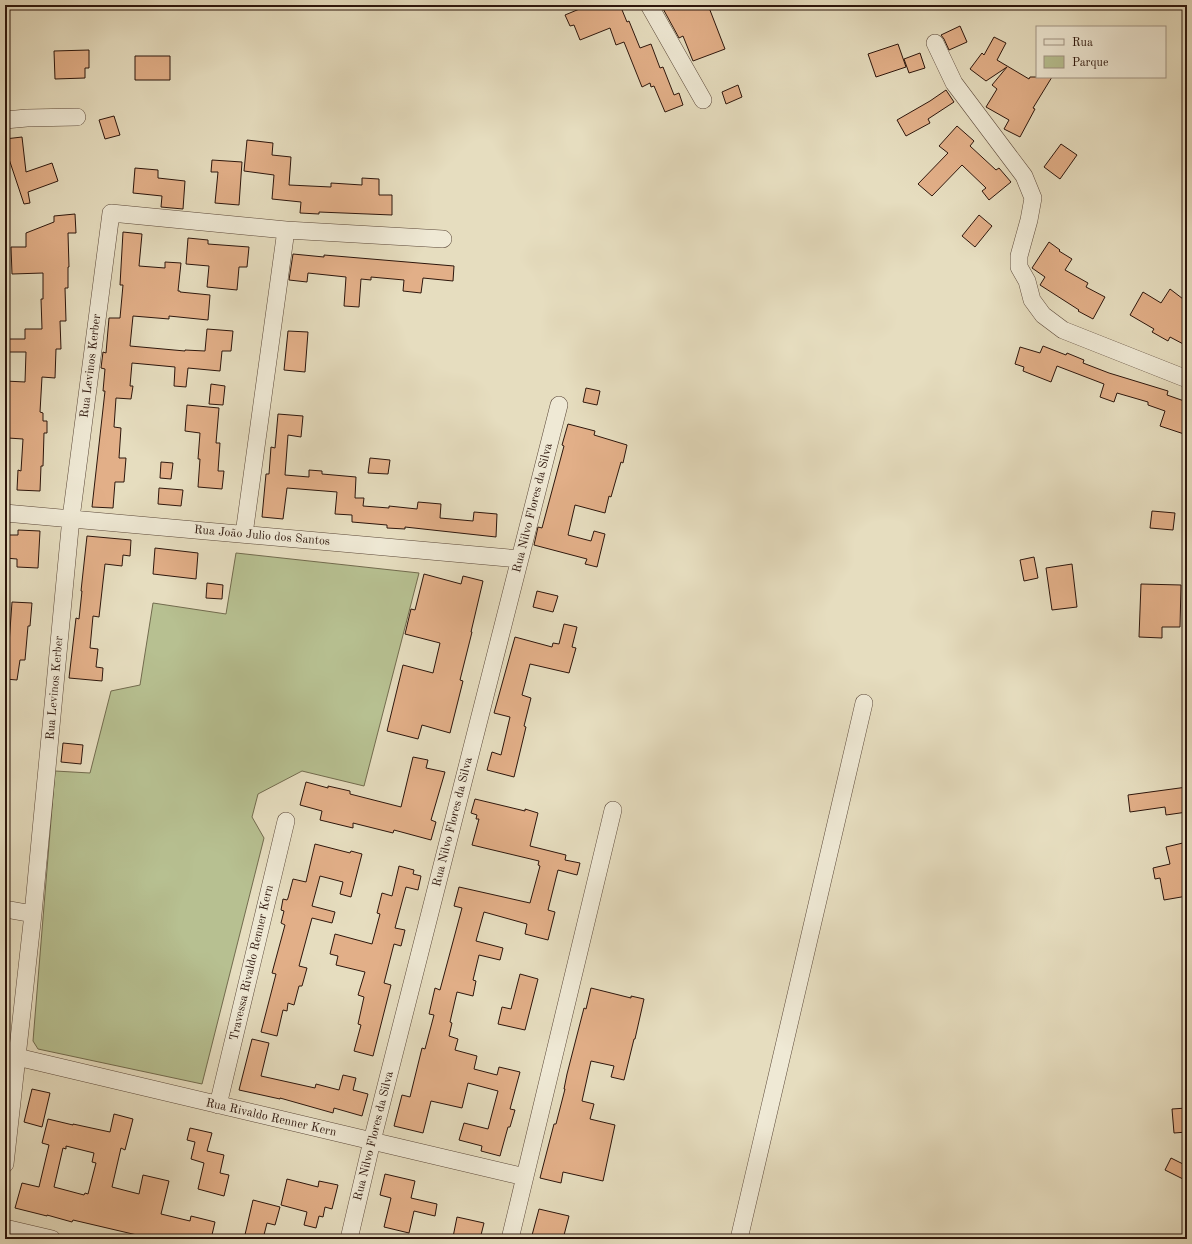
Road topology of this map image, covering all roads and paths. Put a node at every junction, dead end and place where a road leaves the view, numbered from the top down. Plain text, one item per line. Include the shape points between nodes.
1 (649, 5) edge
2 (935, 43) dead end
3 (703, 100) dead end
4 (77, 117) dead end
5 (5, 120) edge
6 (286, 230) junction
7 (443, 239) dead end
8 (1187, 379) edge
9 (559, 405) dead end
10 (5, 513) edge
11 (71, 518) junction
12 (244, 534) junction
13 (520, 559) junction
14 (864, 703) dead end
15 (613, 810) dead end
16 (286, 821) dead end
17 (5, 909) edge
18 (33, 914) junction
19 (17, 1057) junction
20 (9, 1082) edge
21 (218, 1105) junction
22 (372, 1142) junction
23 (5, 1164) edge
24 (525, 1177) junction
25 (5, 1228) edge
26 (52, 1239) edge
27 (349, 1239) edge
28 (510, 1239) edge
29 (739, 1239) edge

1 - 3 street
2 - 8 street via 954,83 1024,176 1033,198 1018,256 1019,267 1027,281 1032,300 1043,315 1063,330
4 - 5 street
6 - 7 street
6 - 11 street, Rua Levinos Kerber via 111,213
6 - 12 street
9 - 13 street, Rua Nilvo Flores da Silva
10 - 11 street, Rua João Julio dos Santos
11 - 12 street, Rua João Julio dos Santos
11 - 18 street, Rua Levinos Kerber
12 - 13 street, Rua João Julio dos Santos
13 - 22 street, Rua Nilvo Flores da Silva
14 - 29 street
15 - 24 street
16 - 21 street, Travessa Rivaldo Renner Kern
17 - 18 street
18 - 19 street, Rua Levinos Kerber
19 - 20 street, Rua Levinos Kerber
19 - 21 street, Rua Rivaldo Renner Kern
20 - 23 street, Rua Levinos Kerber
21 - 22 street, Rua Rivaldo Renner Kern
22 - 24 street, Rua Rivaldo Renner Kern
22 - 27 street, Rua Nilvo Flores da Silva
24 - 28 street
25 - 26 street

